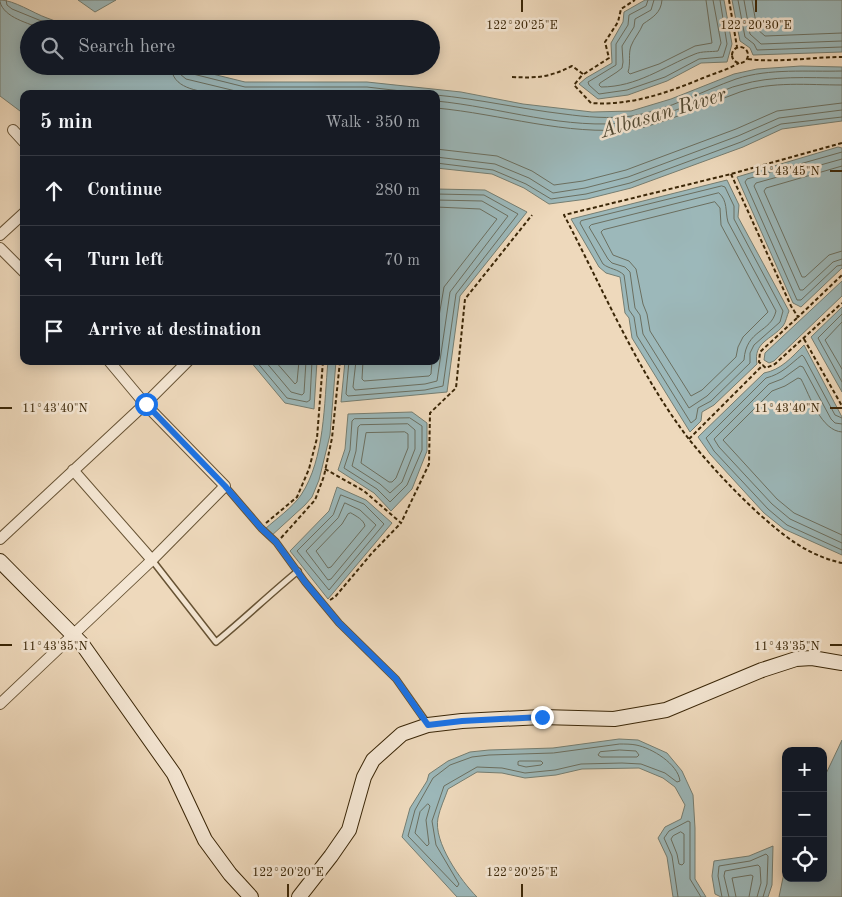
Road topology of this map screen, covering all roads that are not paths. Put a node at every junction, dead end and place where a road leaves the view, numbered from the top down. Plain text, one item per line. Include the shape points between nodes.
1 (13, 130) dead end
2 (20, 138) edge
3 (20, 216) edge
4 (0, 235) edge
5 (0, 248) edge
6 (20, 268) edge
7 (112, 365) edge
8 (184, 365) edge
9 (146, 404) junction
10 (73, 470) junction
11 (225, 486) junction
12 (0, 539) edge
13 (152, 560) junction
14 (0, 561) edge
15 (298, 571) junction
16 (73, 634) junction
17 (842, 663) edge
18 (0, 704) edge
19 (428, 725) junction
20 (251, 897) edge
21 (298, 897) edge

1 - 2 street
3 - 4 street
5 - 6 street
7 - 9 street
8 - 9 street
9 - 10 street
9 - 11 street
10 - 12 street
10 - 13 street
11 - 13 street
11 - 15 lane
13 - 15 lane via 216,642
13 - 16 street
14 - 16 street
15 - 19 lane via 339,623 396,679
16 - 18 street
16 - 20 street via 174,774 205,840
17 - 19 street via 796,659 666,710 614,719 542,717
19 - 21 street via 402,734 373,760 364,777 349,830

